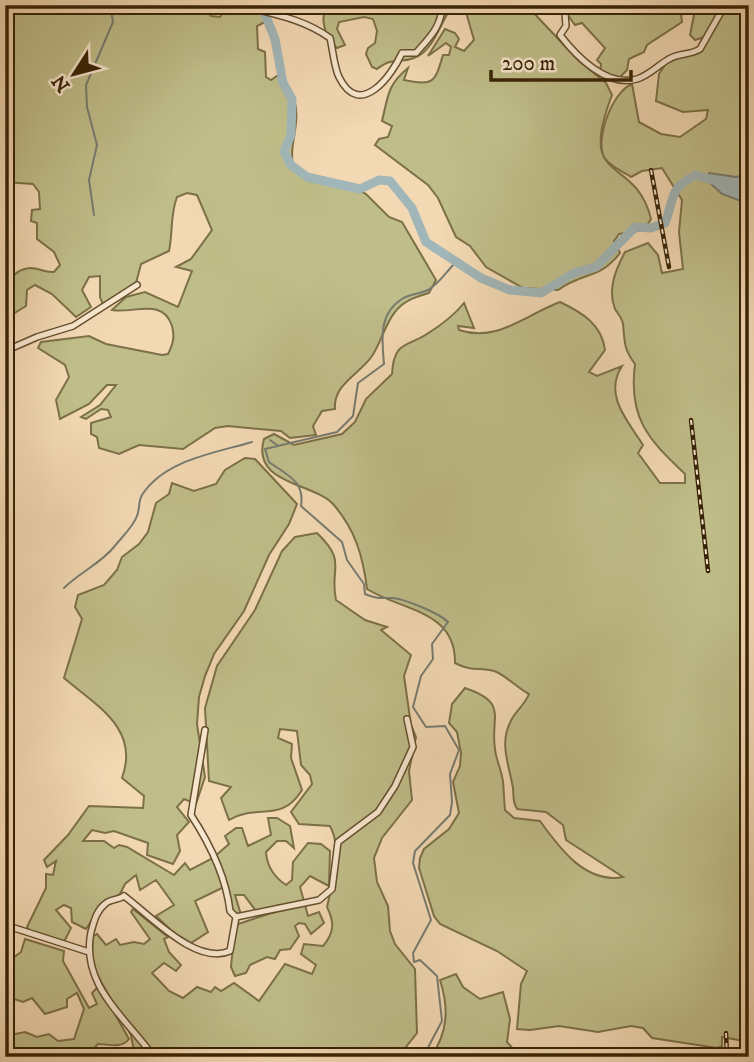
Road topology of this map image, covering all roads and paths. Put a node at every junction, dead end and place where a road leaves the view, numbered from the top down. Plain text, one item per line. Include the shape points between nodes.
1 (239, 5) edge
2 (442, 5) edge
3 (559, 5) edge
4 (725, 5) edge
5 (137, 285) dead end
6 (5, 351) edge
7 (407, 719) dead end
8 (205, 730) dead end
9 (236, 917) junction
10 (5, 925) edge
11 (89, 952) junction
12 (153, 1057) edge

1 - 2 street via 289,17 331,38 338,76 352,92 363,94 379,88 402,53 416,53 428,42
3 - 4 street via 566,26 560,35 572,51 606,75 635,80 671,57 700,49
5 - 6 street via 73,326
7 - 9 street via 413,747 383,806 338,842 332,889 319,900
8 - 9 street via 191,815 207,841
9 - 11 street via 230,951 213,954 176,938 124,896 109,901 98,912
10 - 11 street
11 - 12 street via 92,972 104,995

